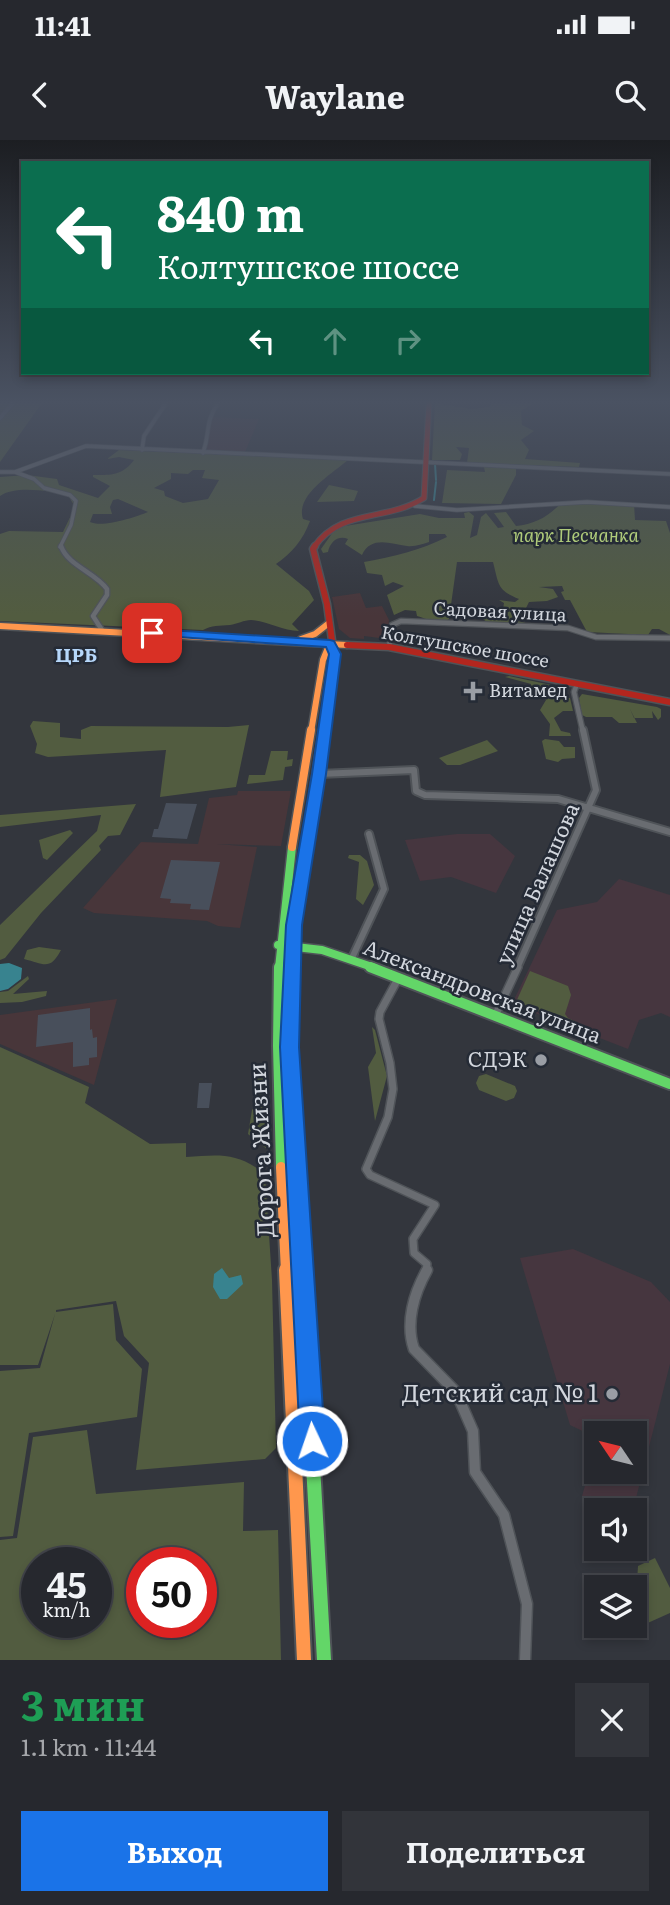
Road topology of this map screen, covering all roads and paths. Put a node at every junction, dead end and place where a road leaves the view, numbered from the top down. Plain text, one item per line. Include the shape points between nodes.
1 (20, 474) edge
2 (426, 474) edge
3 (415, 506) junction
4 (670, 507) edge
5 (0, 626) edge
6 (329, 626) junction
7 (102, 630) junction
8 (670, 638) edge
9 (293, 641) junction
10 (330, 643) junction
11 (367, 645) junction
12 (388, 647) junction
13 (323, 656) junction
14 (335, 660) junction
15 (577, 684) junction
16 (670, 702) edge
17 (319, 774) junction
18 (590, 807) junction
19 (670, 832) edge
20 (369, 834) dead end
21 (278, 945) junction
22 (293, 946) junction
23 (351, 960) junction
24 (400, 977) junction
25 (496, 1014) junction
26 (670, 1084) edge
27 (304, 1660) edge
28 (324, 1660) edge
29 (525, 1660) edge

1 - 7 street via 76,501 60,547 107,589 93,616
2 - 3 main road via 425,494
3 - 4 street via 457,510 599,502
3 - 6 main road, Дорога Жизни via 346,521 318,537 313,557
5 - 7 main road, Колтушское шоссе
6 - 9 main road
6 - 10 main road, Дорога Жизни
6 - 11 main road via 343,639
7 - 9 main road, Колтушское шоссе
8 - 12 street, Садовая улица via 596,638 568,628 401,621 393,625
9 - 10 main road, Колтушское шоссе
9 - 13 main road
10 - 11 main road, Колтушское шоссе
10 - 13 main road, Дорога Жизни
10 - 14 main road, Дорога Жизни
11 - 12 main road, Колтушское шоссе
11 - 14 main road
12 - 15 main road, Колтушское шоссе
13 - 21 main road, Дорога Жизни
14 - 17 main road, Дорога Жизни
15 - 16 main road, Колтушское шоссе
15 - 18 street, улица Балашова via 574,692 596,790
17 - 18 street via 414,770 416,790 425,795 558,799
17 - 22 main road, Дорога Жизни
18 - 19 street
18 - 25 street, улица Балашова
20 - 23 street via 384,889
21 - 22 main road, Александровская улица
21 - 27 main road, Дорога Жизни via 276,1048
22 - 23 main road, Александровская улица
22 - 28 main road, Дорога Жизни via 289,1047
23 - 24 main road, Александровская улица
24 - 25 main road, Александровская улица
24 - 29 street via 380,1012 394,1087 383,1132 366,1168 370,1175 435,1205 413,1238 414,1253 428,1269 413,1301 411,1340 414,1349 456,1392 472,1431 475,1472 503,1515 527,1604
25 - 26 main road, Александровская улица

